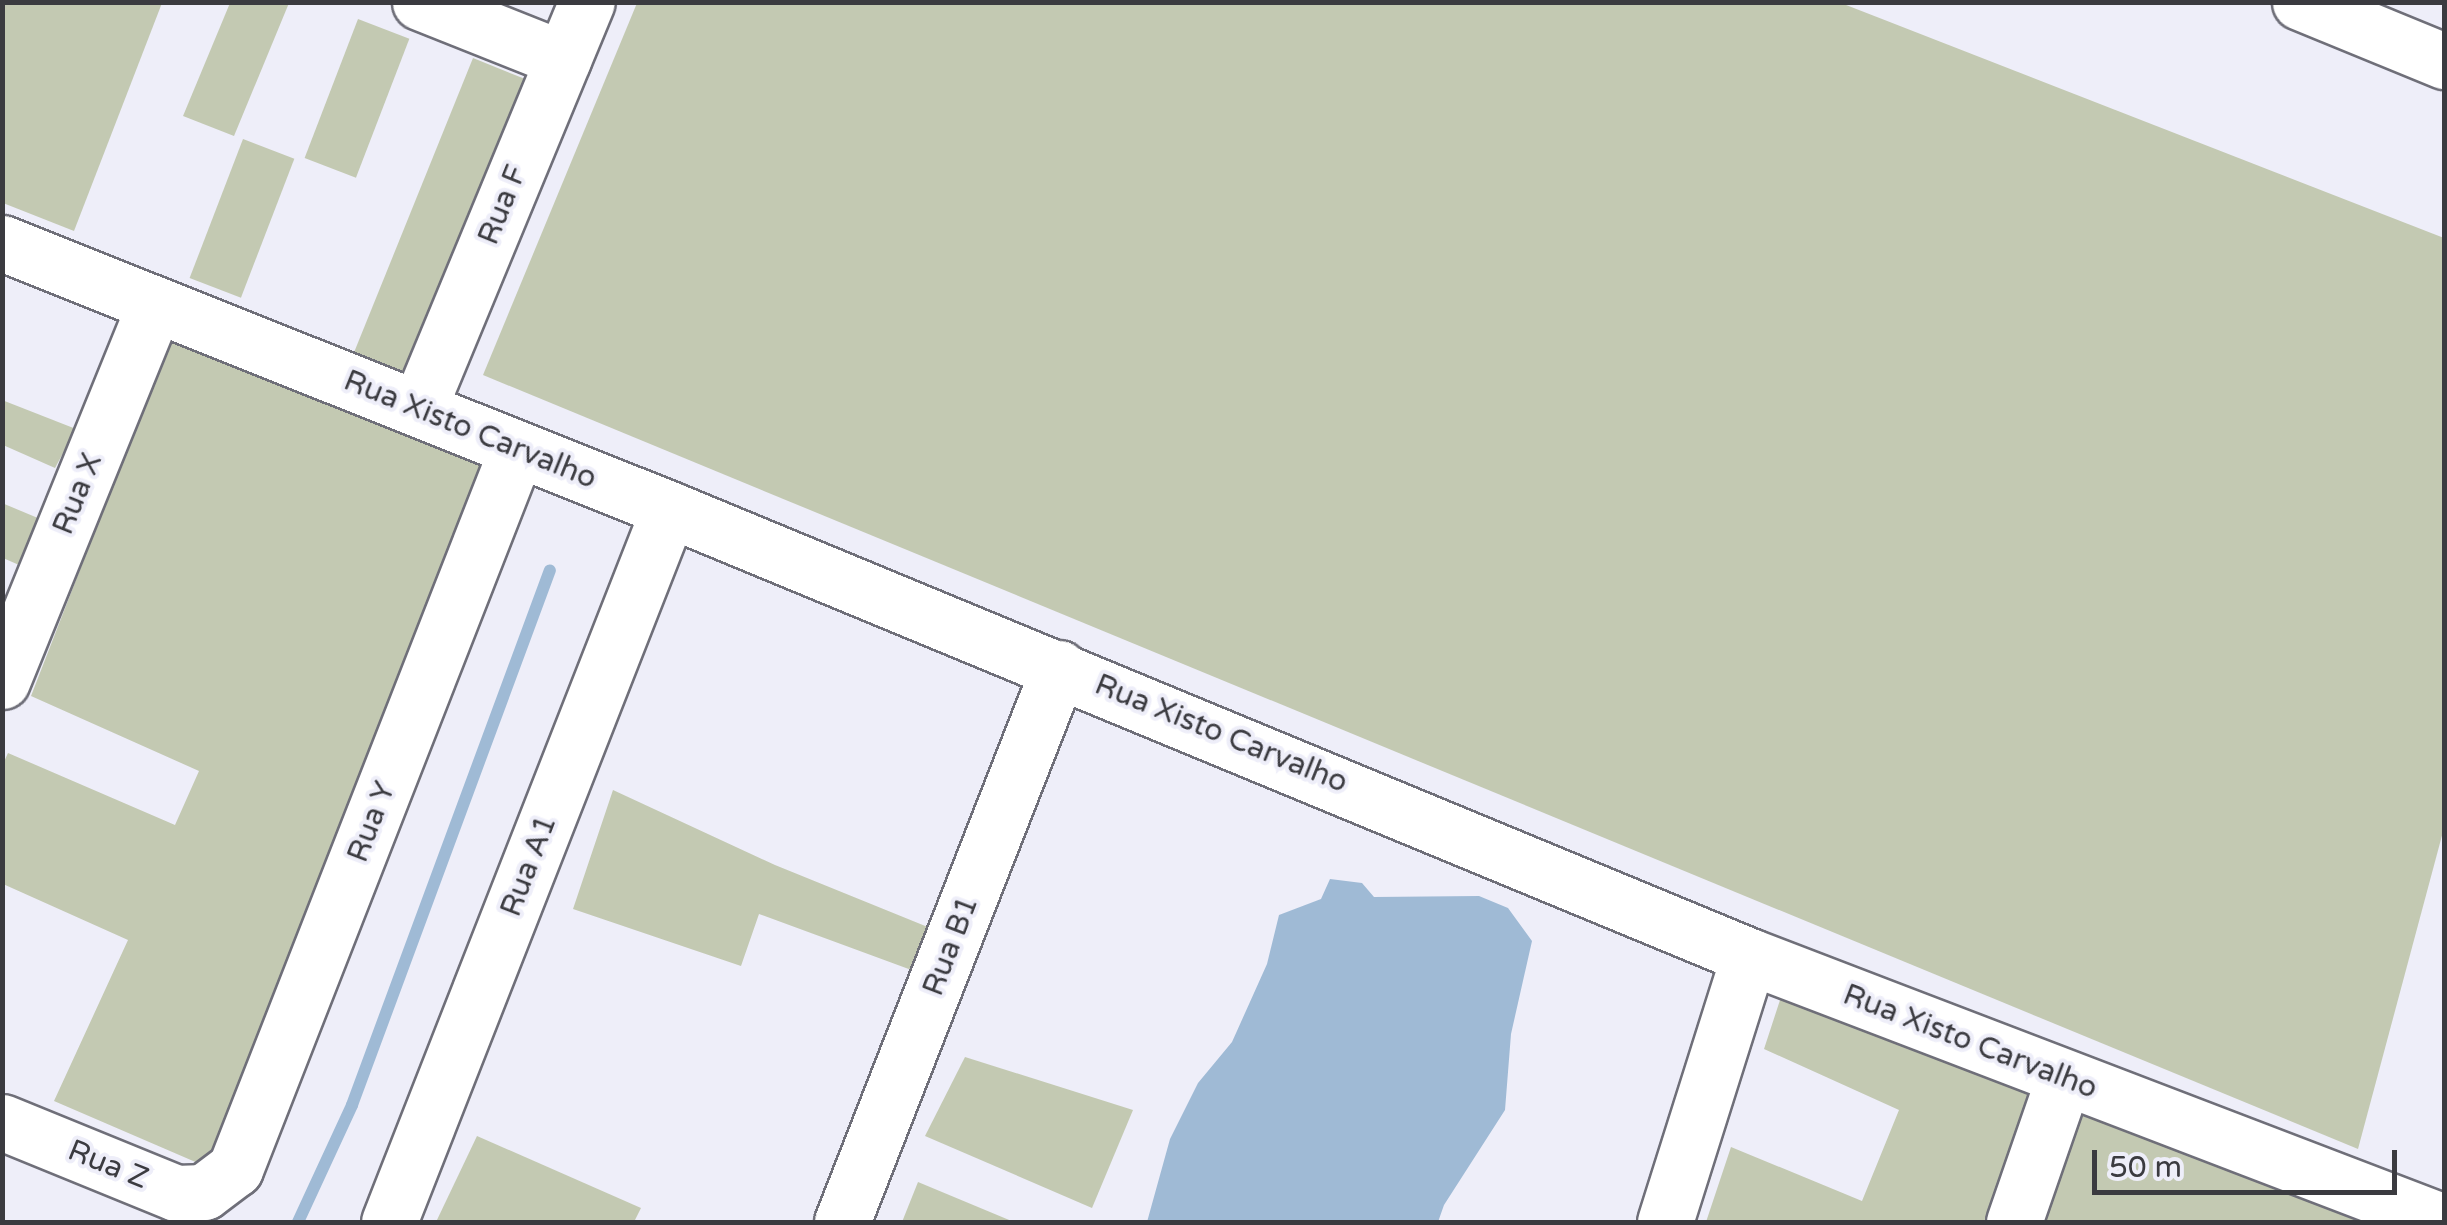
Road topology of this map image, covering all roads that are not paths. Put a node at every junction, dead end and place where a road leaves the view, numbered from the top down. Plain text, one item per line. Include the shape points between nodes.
1 (420, 2) edge
2 (587, 2) edge
3 (2300, 2) edge
4 (562, 59) junction
5 (2444, 60) edge
6 (2, 243) edge
7 (154, 306) junction
8 (419, 407) junction
9 (517, 449) junction
10 (668, 509) junction
11 (1059, 668) junction
12 (2, 681) edge
13 (1750, 956) junction
14 (2064, 1078) junction
15 (2, 1122) edge
16 (216, 1186) joint
17 (2442, 1216) edge
18 (389, 1222) edge
19 (842, 1222) edge
20 (1665, 1222) edge
21 (2014, 1222) edge

1 - 4 street
2 - 4 street, Rua F
3 - 5 street
4 - 8 street, Rua F
6 - 7 street, Rua Xisto Carvalho
7 - 8 street, Rua Xisto Carvalho
7 - 12 street, Rua X
8 - 9 street, Rua Xisto Carvalho
9 - 10 street, Rua Xisto Carvalho
9 - 16 street, Rua Y via 243,1154
10 - 11 street, Rua Xisto Carvalho
10 - 18 street, Rua A1
11 - 13 street, Rua Xisto Carvalho
11 - 19 street, Rua B1
13 - 14 street, Rua Xisto Carvalho
13 - 20 street
14 - 17 street, Rua Xisto Carvalho
14 - 21 street
15 - 16 street, Rua Z via 176,1193

